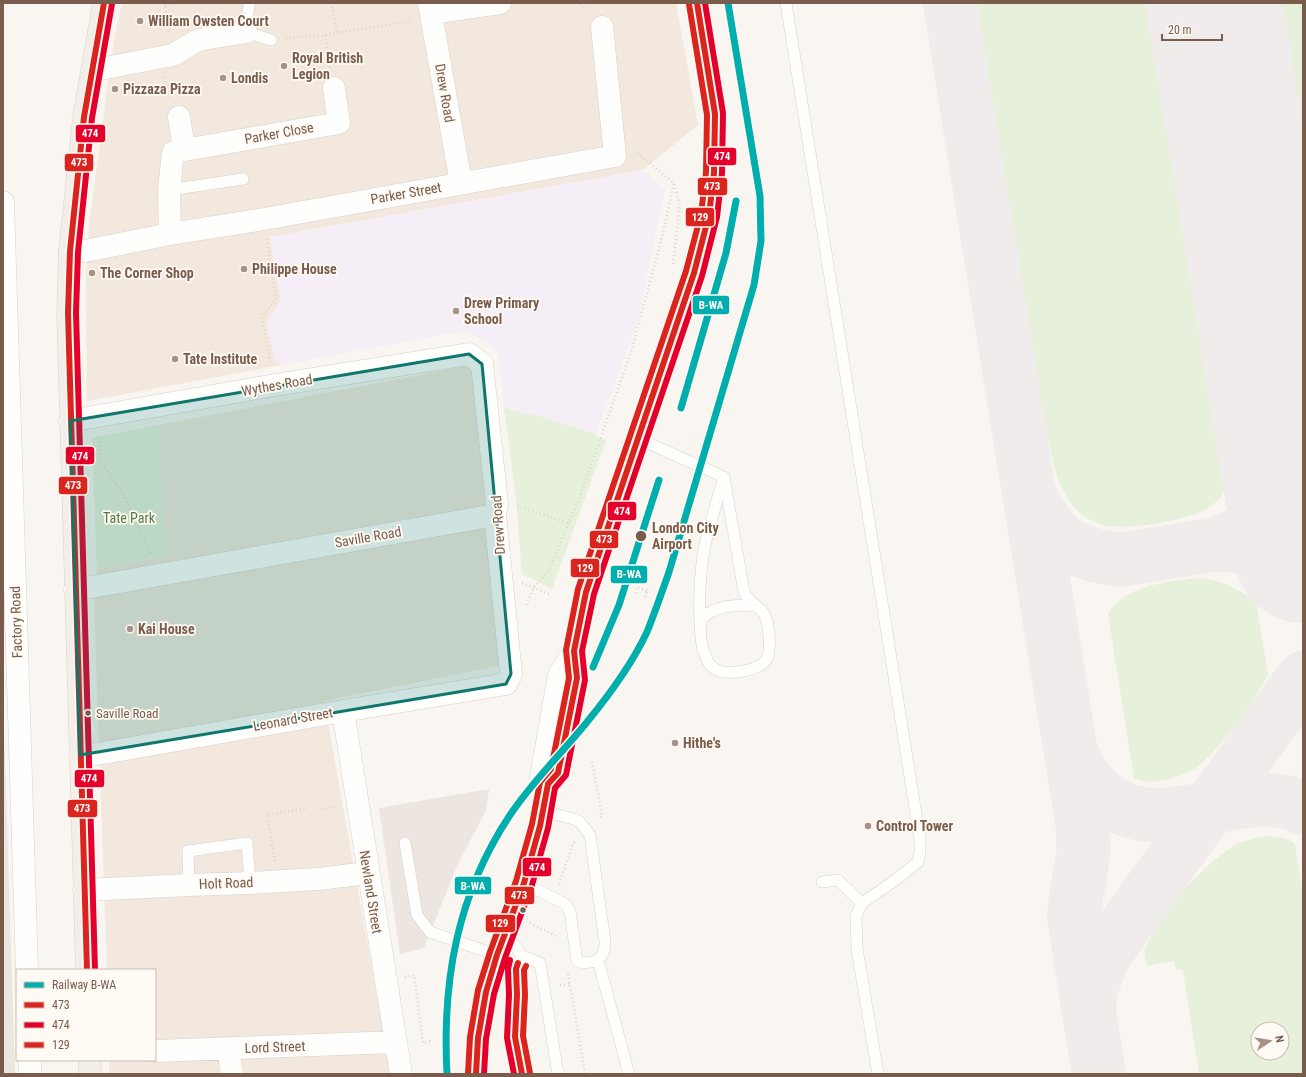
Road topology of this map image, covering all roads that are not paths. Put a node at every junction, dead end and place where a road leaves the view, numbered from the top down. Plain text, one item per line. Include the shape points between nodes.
1 (104, 3) edge
2 (249, 3) edge
3 (500, 3) edge
4 (697, 3) edge
5 (786, 3) edge
6 (430, 11) edge
7 (602, 27) dead end
8 (246, 32) junction
9 (270, 40) road end
10 (93, 66) junction
11 (334, 88) road end
12 (179, 117) road end
13 (184, 150) junction
14 (243, 179) dead end
15 (461, 183) junction
16 (169, 190) junction
17 (3, 202) edge
18 (170, 234) junction
19 (70, 251) junction
20 (482, 364) joint
21 (70, 421) junction
22 (638, 439) junction
23 (724, 477) junction
24 (496, 510) junction
25 (76, 589) junction
26 (756, 606) junction
27 (700, 621) junction
28 (506, 684) joint
29 (343, 711) junction
30 (80, 755) junction
31 (543, 811) junction
32 (405, 843) dead end
33 (368, 873) junction
34 (822, 882) dead end
35 (250, 883) junction
36 (524, 883) junction
37 (189, 884) junction
38 (84, 890) junction
39 (862, 903) junction
40 (501, 946) junction
41 (521, 956) junction
42 (598, 960) junction
43 (27, 969) edge
44 (87, 969) edge
45 (396, 1042) junction
46 (228, 1049) junction
47 (156, 1051) edge
48 (30, 1061) edge
49 (90, 1061) edge
50 (30, 1074) edge
51 (90, 1074) edge
52 (232, 1074) edge
53 (401, 1074) edge
54 (476, 1074) edge
55 (522, 1074) edge
56 (558, 1074) edge
57 (629, 1074) edge
58 (878, 1074) edge

1 - 10 main road
2 - 8 lane
3 - 6 street
4 - 22 street via 714,114 712,196 701,251
5 - 39 lane via 920,839 918,862
6 - 15 street, Drew Road
7 - 15 street, Parker Street via 615,156
8 - 9 lane
8 - 10 street via 198,40 167,56 105,68
10 - 19 main road via 84,117
11 - 13 street, Parker Close via 339,123
12 - 13 street
13 - 16 street via 173,152
14 - 16 lane
15 - 18 street, Parker Street
16 - 18 street
17 - 43 street, Factory Road
18 - 19 street, Parker Street via 85,251
19 - 21 main road
20 - 21 street, Wythes Road via 469,354
20 - 24 street, Drew Road
21 - 25 main road
22 - 23 lane
22 - 31 street via 586,592 574,651 577,678 558,773 548,784
23 - 26 lane via 742,585 746,598
23 - 27 lane via 704,548
24 - 25 street, Saville Road
24 - 28 street, Drew Road via 511,674
25 - 30 main road
26 - 27 lane via 717,609
26 - 27 lane via 766,616 770,648 768,659 758,668 728,672 716,670 704,654
28 - 29 street, Leonard Street
29 - 30 street, Leonard Street
29 - 33 street, Newland Street
30 - 38 main road
31 - 36 street
31 - 42 lane via 574,818 590,835 605,942 603,956
32 - 40 lane via 417,915 430,932
33 - 35 street, Holt Road
33 - 45 street, Newland Street
34 - 39 lane via 838,880
35 - 37 street, Holt Road
35 - 37 lane via 247,844 188,851
36 - 40 street
36 - 42 lane via 568,907 577,961 585,963
37 - 38 street, Holt Road
38 - 44 main road
39 - 58 lane via 856,916 857,941
40 - 41 lane via 515,944
40 - 54 street via 486,992 478,1038
41 - 55 lane via 516,969 516,1037
41 - 56 lane via 540,963
42 - 57 lane
45 - 46 street, Lord Street
45 - 53 street, Newland Street
46 - 47 street, Lord Street
46 - 52 street
48 - 50 street
49 - 51 main road

